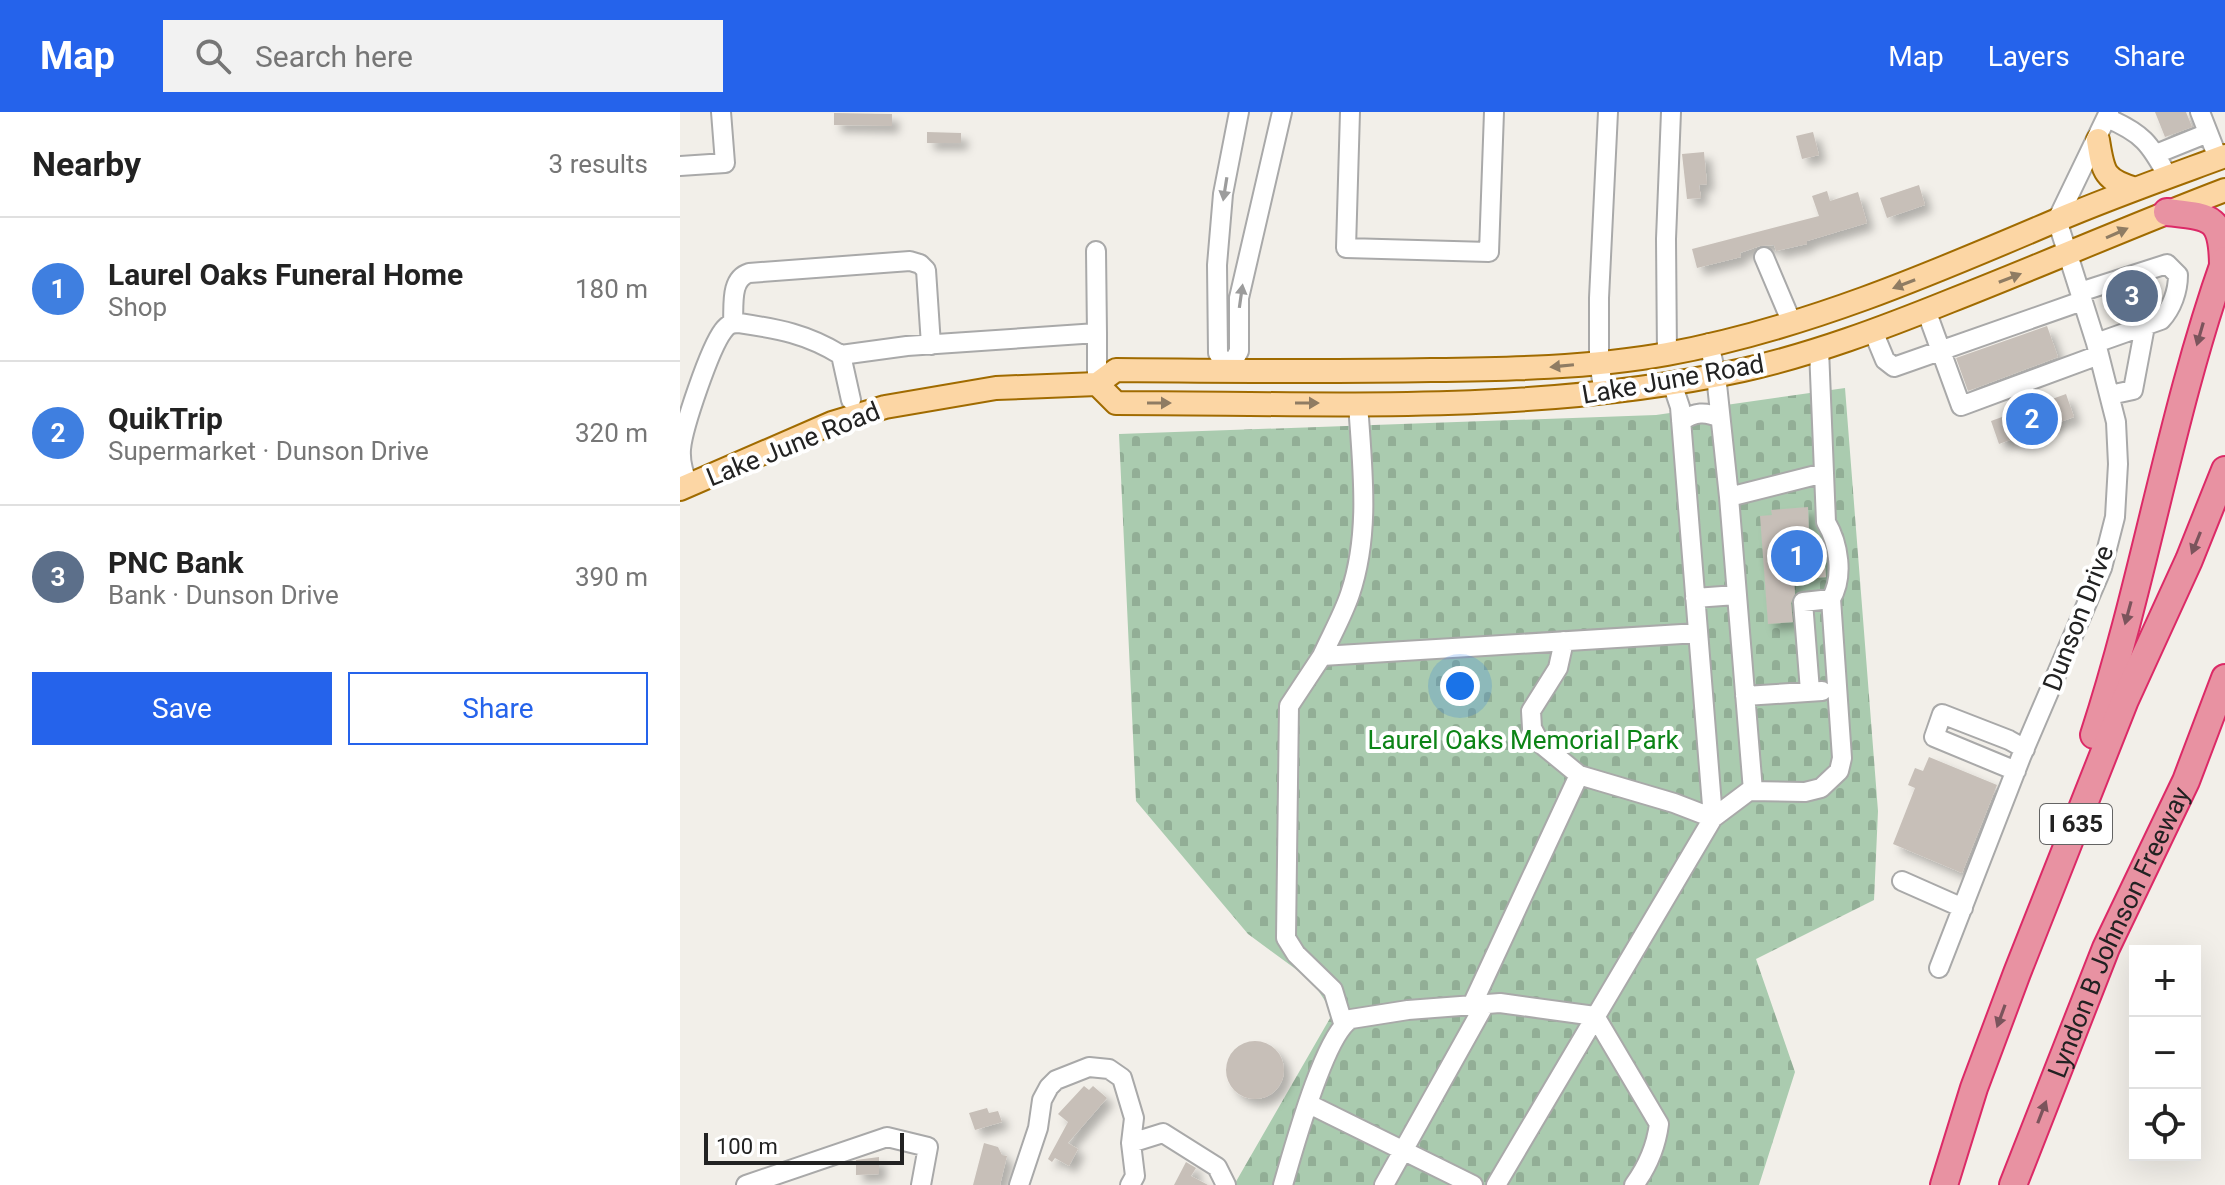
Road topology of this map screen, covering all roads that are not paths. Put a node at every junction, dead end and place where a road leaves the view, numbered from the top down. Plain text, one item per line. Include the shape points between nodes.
1 (721, 112) edge
2 (1239, 112) edge
3 (1282, 112) edge
4 (1350, 112) edge
5 (1494, 112) edge
6 (1608, 112) edge
7 (1671, 112) edge
8 (2108, 115) edge
9 (2206, 119) edge
10 (2134, 120) edge
11 (2098, 140) junction
12 (2156, 154) junction
13 (2221, 157) edge
14 (680, 166) edge
15 (2168, 177) junction
16 (2136, 189) junction
17 (2225, 190) edge
18 (2167, 212) junction
19 (2057, 220) junction
20 (1096, 251) dead end
21 (2068, 255) junction
22 (1764, 257) dead end
23 (2224, 262) edge
24 (2081, 296) junction
25 (1863, 300) junction
26 (1926, 310) junction
27 (733, 323) junction
28 (1792, 323) junction
29 (2153, 323) junction
30 (1873, 331) junction
31 (1097, 333) junction
32 (1709, 343) junction
33 (931, 345) junction
34 (1819, 349) junction
35 (2097, 349) junction
36 (1940, 352) junction
37 (1667, 354) junction
38 (841, 355) junction
39 (1599, 362) junction
40 (1228, 371) junction
41 (1716, 375) junction
42 (1672, 383) junction
43 (1097, 384) junction
44 (1604, 393) junction
45 (2110, 395) junction
46 (851, 400) dead end
47 (1229, 403) junction
48 (1358, 403) junction
49 (1720, 418) junction
50 (1681, 421) junction
51 (2225, 470) edge
52 (1824, 473) junction
53 (685, 487) edge
54 (1729, 497) junction
55 (1736, 595) junction
56 (1695, 598) junction
57 (1831, 599) junction
58 (1698, 633) junction
59 (1564, 641) junction
60 (1322, 656) junction
61 (2225, 678) edge
62 (1837, 690) junction
63 (1810, 691) junction
64 (1745, 696) junction
65 (2225, 701) edge
66 (2025, 749) junction
67 (2016, 771) junction
68 (1579, 775) junction
69 (2186, 781) junction
70 (1753, 791) junction
71 (1713, 818) junction
72 (1902, 881) dead end
73 (1963, 908) junction
74 (1939, 968) dead end
75 (2017, 973) junction
76 (1478, 1004) junction
77 (1595, 1016) junction
78 (1343, 1023) junction
79 (1309, 1104) junction
80 (1131, 1143) junction
81 (1403, 1149) junction
82 (746, 1185) edge
83 (921, 1185) edge
84 (1019, 1185) edge
85 (1130, 1185) edge
86 (1226, 1185) edge
87 (1283, 1185) edge
88 (1384, 1185) edge
89 (1473, 1185) edge
90 (1496, 1185) edge
91 (1634, 1185) edge
92 (1944, 1185) edge
93 (2013, 1185) edge

1 - 14 street via 725,163
2 -> 40 street via 1223,194 1217,265 1218,353
40 -> 3 street via 1239,351 1239,298
4 - 5 street via 1346,248 1489,252
6 - 39 street
7 - 37 street
8 - 10 street
8 - 11 street
9 - 12 street
9 - 13 street
10 - 12 street
11 - 16 main road via 2106,173 2116,184
11 - 19 street
12 - 15 street
13 - 15 main road, Lake June Road
15 - 16 main road, Lake June Road
16 - 19 main road, Lake June Road
17 - 18 main road, Lake June Road
21 -> 18 main road, Lake June Road
18 - 23 highway via 2199,215 2214,223 2223,238
19 - 21 street, Dunson Drive
19 -> 25 main road, Lake June Road
20 - 31 street
21 - 24 street, Dunson Drive
26 -> 21 main road, Lake June Road
22 - 28 street
23 -> 75 highway via 2184,392 2105,703
24 - 29 street via 2167,264 2178,275 2178,286 2168,313
24 - 35 street, Dunson Drive
24 - 36 street
25 - 28 main road, Lake June Road
25 - 30 main road
26 - 30 main road, Lake June Road
26 - 36 street
27 - 33 street via 741,275 910,261 926,270
27 - 38 street via 803,335
27 - 53 street via 719,338 683,439
28 - 32 main road, Lake June Road
29 - 35 street
29 - 45 street via 2133,390
30 - 34 main road, Lake June Road
30 - 36 street via 1885,360 1894,367
31 - 33 street
31 - 43 street
32 - 37 main road, Lake June Road
32 - 41 street
33 - 38 street
34 - 41 main road, Lake June Road
34 - 52 street
35 - 36 street via 1961,406
35 - 45 street, Dunson Drive
37 - 39 main road, Lake June Road
37 - 42 main road
38 - 46 street
39 -> 40 main road, Lake June Road via 1464,370
39 - 44 street
40 - 43 main road, Lake June Road via 1116,370
40 - 47 main road
41 - 42 main road, Lake June Road
41 - 49 street
42 - 44 main road, Lake June Road
42 - 50 street
43 -> 47 main road, Lake June Road via 1116,403
43 - 53 main road, Lake June Road via 996,388 885,407 832,423
44 - 48 main road, Lake June Road
45 - 66 street, Dunson Drive via 2118,464 2115,517 2102,568
47 -> 48 main road, Lake June Road
48 - 60 street via 1364,504 1360,551 1350,594
49 - 50 street via 1708,412
49 - 54 street
50 - 56 street
51 -> 75 highway, I 635 via 2125,700
52 - 54 street
52 - 57 street via 1826,522 1835,537 1839,585
54 - 55 street
55 - 56 street
55 - 64 street
56 - 58 street
57 - 62 street
57 - 63 street via 1803,602
58 - 59 street
58 - 71 street
59 - 60 street
59 - 68 street via 1558,668 1531,711 1532,728 1540,743
60 - 78 street via 1289,706 1286,938 1333,990
61 - 69 highway, Lyndon B Johnson Freeway
62 - 63 street
62 - 70 street via 1842,758 1831,782 1805,792
63 - 64 street
64 - 70 street
65 - 69 highway
66 - 67 street, Dunson Drive
66 - 67 street via 1942,714 1934,737
67 - 73 street, Dunson Drive
68 - 71 street
68 - 76 street
93 -> 69 highway, Lyndon B Johnson Freeway via 2106,948
70 - 71 street
71 - 77 street
72 - 73 street
73 - 74 street, Dunson Drive
75 -> 92 highway, I 635
76 - 77 street
76 - 78 street
76 - 81 street
77 - 90 street
77 - 91 street via 1659,1124 1649,1162
78 - 79 street
79 - 81 street
79 - 87 street
80 - 84 street via 1134,1118 1122,1078 1109,1069 1089,1067 1049,1087
80 - 85 street via 1135,1176
80 - 86 street via 1163,1133 1217,1167
81 - 88 street
81 - 89 street
82 - 83 street via 887,1137 928,1147

